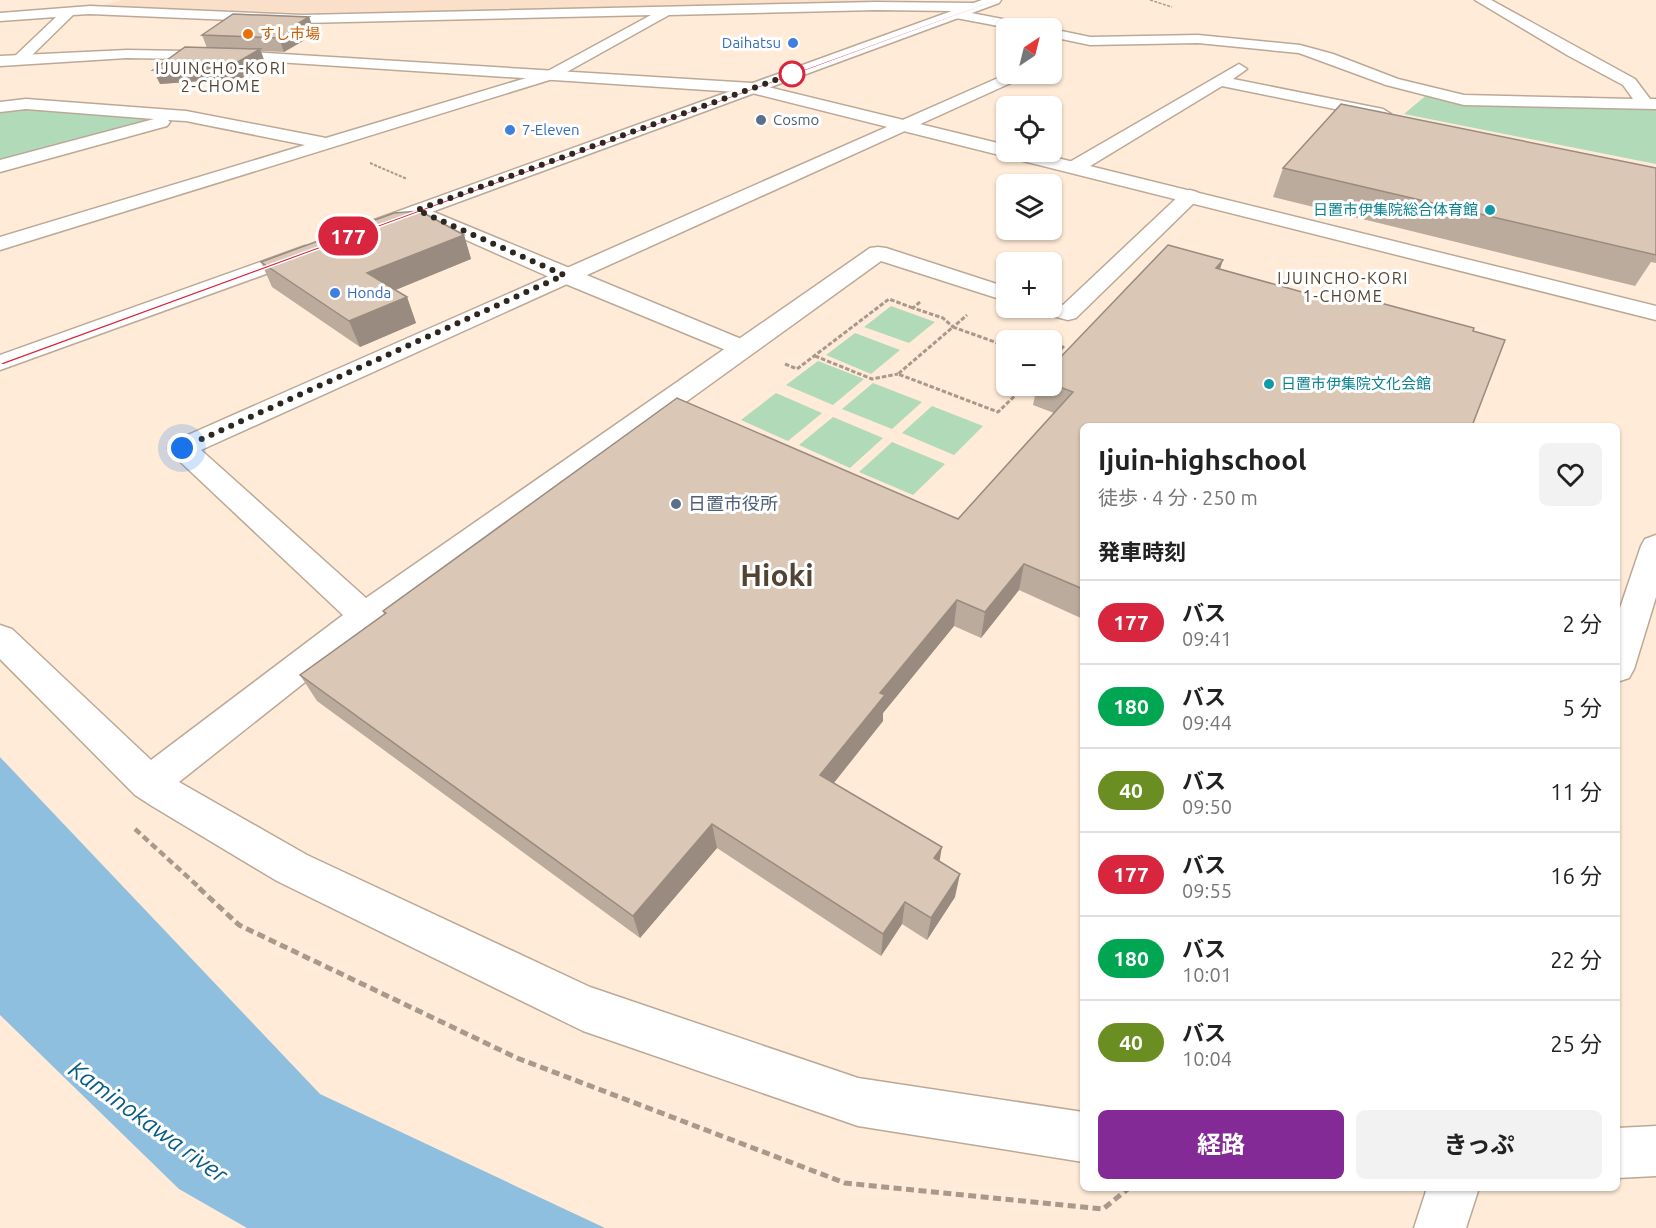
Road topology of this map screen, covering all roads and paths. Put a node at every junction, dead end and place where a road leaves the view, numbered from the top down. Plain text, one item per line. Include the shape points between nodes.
1 (994, 0) edge
2 (1482, 0) edge
3 (973, 7) junction
4 (669, 11) junction
5 (68, 13) junction
6 (956, 14) junction
7 (0, 17) edge
8 (996, 22) edge
9 (1062, 35) edge
10 (1090, 41) junction
11 (1276, 46) junction
12 (1071, 50) dead end
13 (20, 59) junction
14 (0, 61) edge
15 (551, 75) junction
16 (1220, 81) junction
17 (996, 84) edge
18 (752, 88) junction
19 (1647, 102) edge
20 (0, 107) edge
21 (186, 116) junction
22 (1403, 118) edge
23 (905, 124) junction
24 (325, 144) junction
25 (996, 147) edge
26 (1054, 162) edge
27 (0, 166) edge
28 (1075, 167) junction
29 (1190, 196) junction
30 (451, 198) junction
31 (417, 210) junction
32 (358, 232) edge
33 (0, 244) edge
34 (324, 244) edge
35 (564, 275) junction
36 (996, 291) edge
37 (913, 308) dead end
38 (1062, 312) edge
39 (1656, 313) edge
40 (1069, 340) dead end
41 (996, 342) edge
42 (1062, 347) edge
43 (742, 348) junction
44 (814, 356) junction
45 (0, 363) edge
46 (898, 374) junction
47 (1015, 396) edge
48 (1656, 546) edge
49 (365, 616) junction
50 (0, 638) edge
51 (1620, 660) edge
52 (149, 783) junction
53 (1080, 1137) edge
54 (1656, 1151) edge
55 (1620, 1153) edge

1 - 3 street
2 - 19 street via 1629,82
3 - 4 street
3 - 6 street
4 - 5 street via 303,19 90,10
4 - 15 street
5 - 7 street
5 - 13 street
6 - 8 street
6 - 18 street
9 - 10 street
10 - 11 street via 1198,39
10 - 12 street
11 - 16 street
11 - 19 street via 1316,53 1392,82 1464,100
13 - 14 street
13 - 15 street via 204,54
15 - 18 street
15 - 24 street
16 - 22 street
16 - 28 street
17 - 23 street
18 - 23 street
18 - 30 street
20 - 21 street via 26,104
21 - 24 street
21 - 27 street
23 - 25 street
23 - 35 street
24 - 30 path
24 - 33 street
26 - 28 street
28 - 29 street
29 - 38 street via 1068,314
29 - 39 street
30 - 31 street
31 - 32 street
31 - 35 street
34 - 45 street
35 - 43 street
35 - 49 street via 182,448
36 - 43 street via 878,253
37 - 44 path via 889,299
40 - 42 path
41 - 46 path via 953,327
43 - 44 path via 797,369
43 - 49 street
44 - 46 path via 872,378
46 - 47 path via 999,412
48 - 51 street
49 - 52 street
50 - 52 street
52 - 53 street via 292,868 583,1008 858,1102
54 - 55 street

